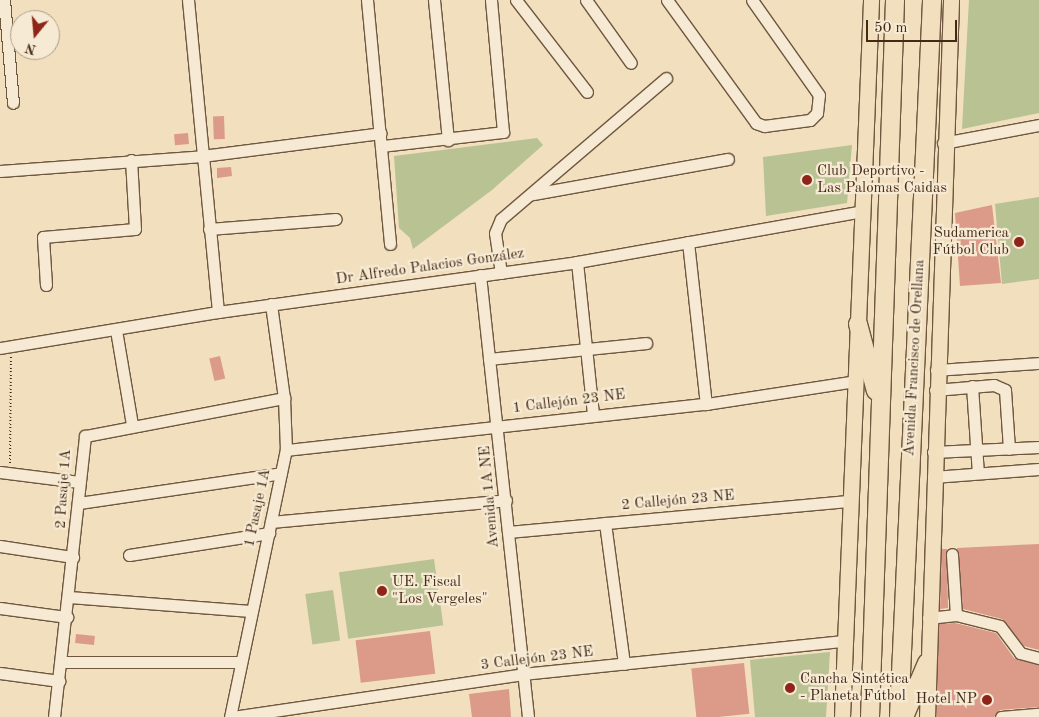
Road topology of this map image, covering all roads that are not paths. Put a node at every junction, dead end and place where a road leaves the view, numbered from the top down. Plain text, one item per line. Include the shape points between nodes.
1 (4, 0) edge
2 (188, 0) edge
3 (367, 0) edge
4 (434, 0) edge
5 (491, 0) edge
6 (516, 0) edge
7 (586, 0) edge
8 (666, 0) edge
9 (752, 0) edge
10 (871, 0) edge
11 (895, 0) edge
12 (932, 0) edge
13 (950, 0) edge
14 (631, 63) dead end
15 (666, 78) dead end
16 (588, 92) dead end
17 (13, 103) dead end
18 (1039, 125) edge
19 (381, 133) junction
20 (448, 140) junction
21 (943, 143) junction
22 (382, 146) junction
23 (202, 156) junction
24 (728, 159) dead end
25 (131, 160) junction
26 (0, 171) edge
27 (531, 195) junction
28 (862, 210) junction
29 (336, 219) dead end
30 (209, 229) junction
31 (688, 242) junction
32 (390, 244) dead end
33 (577, 262) junction
34 (501, 273) junction
35 (480, 275) junction
36 (46, 285) dead end
37 (271, 304) junction
38 (218, 312) junction
39 (858, 324) junction
40 (116, 330) junction
41 (646, 344) dead end
42 (5, 347) edge
43 (587, 352) junction
44 (489, 359) junction
45 (1039, 363) edge
46 (976, 366) junction
47 (936, 370) junction
48 (856, 381) junction
49 (994, 385) junction
50 (972, 386) junction
51 (935, 390) junction
52 (284, 398) junction
53 (706, 404) junction
54 (881, 413) junction
55 (593, 414) junction
56 (132, 425) junction
57 (499, 426) junction
58 (1039, 447) edge
59 (1009, 449) junction
60 (286, 450) junction
61 (977, 451) junction
62 (933, 452) junction
63 (1039, 468) edge
64 (5, 472) edge
65 (281, 473) junction
66 (978, 473) junction
67 (933, 476) junction
68 (80, 482) junction
69 (506, 500) junction
70 (851, 500) junction
71 (78, 503) junction
72 (604, 523) junction
73 (270, 528) junction
74 (508, 532) junction
75 (0, 546) edge
76 (952, 554) dead end
77 (129, 555) dead end
78 (73, 557) junction
79 (69, 597) junction
80 (0, 608) edge
81 (250, 611) junction
82 (67, 616) junction
83 (956, 616) junction
84 (928, 618) junction
85 (845, 641) junction
86 (1039, 658) edge
87 (62, 662) junction
88 (241, 662) junction
89 (927, 663) junction
90 (624, 664) junction
91 (0, 673) edge
92 (523, 674) junction
93 (59, 681) junction
94 (1039, 714) edge
95 (54, 717) edge
96 (232, 717) edge
97 (528, 717) edge
98 (842, 717) edge
99 (870, 717) edge
100 (899, 717) edge
101 (904, 717) edge
102 (926, 717) edge
103 (1001, 717) edge

1 - 17 street
2 - 23 street
3 - 19 street
4 - 20 street
5 - 20 street via 505,130 498,135
6 - 16 street
7 - 14 street
8 - 9 street via 756,123 764,126 810,120 818,113 819,95
10 - 28 main road
11 - 54 highway, Avenida Francisco de Orellana
12 - 100 highway, Avenida Francisco de Orellana
13 - 21 main road, Avenida Francisco de Orellana
15 - 27 street
18 - 21 street
19 - 22 street
19 - 23 street
20 - 22 street
21 - 47 main road, Avenida Francisco de Orellana
22 - 32 street
23 - 25 street
23 - 30 street
24 - 27 street
25 - 26 street
25 - 36 street via 134,229 43,236
27 - 34 street via 496,228
28 - 31 street, Dr Alfredo Palacios González
28 - 39 main road
29 - 30 street
30 - 38 street
31 - 33 street, Dr Alfredo Palacios González
31 - 53 street
33 - 34 street, Dr Alfredo Palacios González
33 - 43 street
34 - 35 street, Dr Alfredo Palacios González
35 - 37 street, Dr Alfredo Palacios González
35 - 44 street, Avenida 1A NE
37 - 38 street, Dr Alfredo Palacios González
37 - 52 street, 1 Pasaje 1A
38 - 40 street, Dr Alfredo Palacios González
39 - 48 main road
39 - 54 highway
40 - 42 street, Dr Alfredo Palacios González
40 - 56 street
41 - 43 street
43 - 44 street
43 - 55 street
44 - 57 street, Avenida 1A NE
45 - 46 street
46 - 47 street
46 - 49 street
47 - 51 main road, Avenida Francisco de Orellana
48 - 53 street, 1 Callejón 23 NE
48 - 70 main road
49 - 50 street
49 - 59 street via 1008,394
50 - 51 street
50 - 61 street
51 - 62 main road, Avenida Francisco de Orellana
52 - 56 street, 2 Pasaje 1A
52 - 60 street, 1 Pasaje 1A
53 - 55 street, 1 Callejón 23 NE
54 - 99 highway, Avenida Francisco de Orellana
55 - 57 street, 1 Callejón 23 NE
56 - 68 street, 2 Pasaje 1A via 85,436
57 - 60 street, 1 Callejón 23 NE
57 - 69 street, Avenida 1A NE
58 - 59 street
59 - 61 street
60 - 65 street, 1 Pasaje 1A
61 - 62 street
61 - 66 street
62 - 67 main road, Avenida Francisco de Orellana
63 - 66 street
64 - 68 street
65 - 71 street
65 - 73 street, 1 Pasaje 1A
66 - 67 street
67 - 84 main road, Avenida Francisco de Orellana
68 - 71 street, 2 Pasaje 1A
69 - 73 street
69 - 74 street, Avenida 1A NE
70 - 72 street, 2 Callejón 23 NE
70 - 85 main road
71 - 78 street, 2 Pasaje 1A
72 - 74 street, 2 Callejón 23 NE
72 - 90 street
73 - 77 street
73 - 81 street, 1 Pasaje 1A
74 - 92 street, Avenida 1A NE
75 - 78 street
76 - 83 street
78 - 79 street, 2 Pasaje 1A
79 - 81 street
79 - 82 street, 2 Pasaje 1A
80 - 82 street
81 - 88 street, 1 Pasaje 1A
82 - 87 street, 2 Pasaje 1A
83 - 84 street
83 - 86 street via 1000,626 1020,653
84 - 89 main road, Avenida Francisco de Orellana
85 - 90 street, 3 Callejón 23 NE
85 - 98 main road
87 - 88 street
87 - 93 street, 2 Pasaje 1A
88 - 96 street, 1 Pasaje 1A
89 - 101 highway
89 - 102 main road, Avenida Francisco de Orellana
90 - 92 street, 3 Callejón 23 NE
91 - 93 street
92 - 96 street, 3 Callejón 23 NE
92 - 97 street, Avenida 1A NE
93 - 95 street, 2 Pasaje 1A
94 - 103 street

